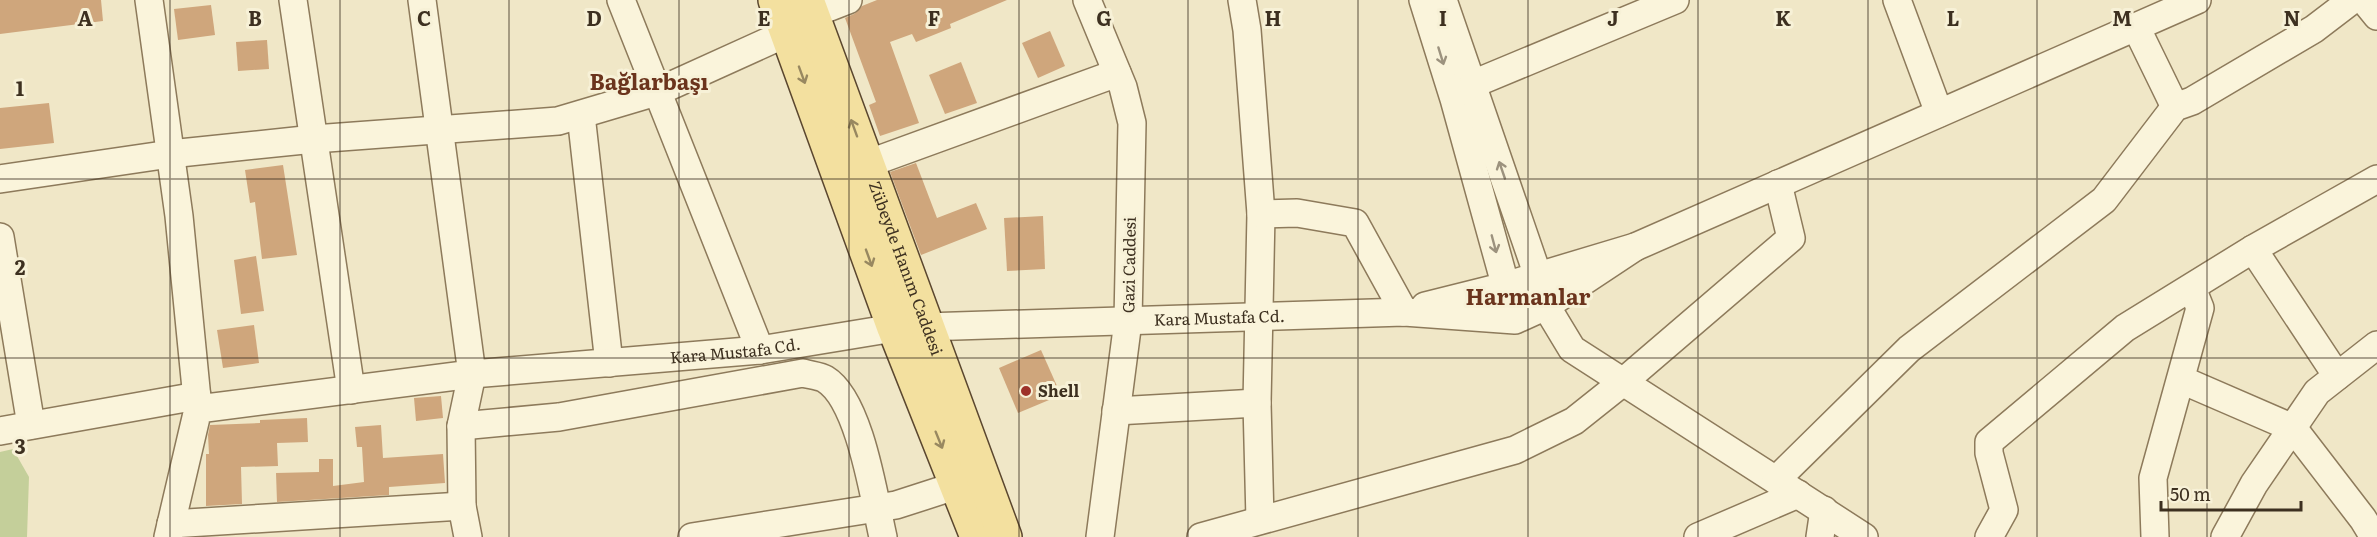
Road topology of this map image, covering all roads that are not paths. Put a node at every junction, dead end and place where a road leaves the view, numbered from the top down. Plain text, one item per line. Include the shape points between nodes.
1 (149, 0) edge
2 (293, 0) edge
3 (423, 0) edge
4 (621, 0) edge
5 (775, 0) edge
6 (848, 0) edge
7 (1087, 0) edge
8 (1242, 0) edge
9 (1424, 0) edge
10 (1443, 0) edge
11 (1675, 0) edge
12 (1897, 0) edge
13 (2197, 0) edge
14 (2352, 0) edge
15 (2364, 0) edge
16 (802, 16) edge
17 (2377, 16) edge
18 (2136, 27) junction
19 (1117, 74) junction
20 (1473, 84) junction
21 (659, 91) junction
22 (2175, 107) junction
23 (1939, 113) junction
24 (581, 115) junction
25 (440, 130) junction
26 (314, 139) junction
27 (170, 154) junction
28 (867, 164) junction
29 (0, 179) edge
30 (2377, 179) edge
31 (1778, 184) junction
32 (1261, 214) junction
33 (0, 237) edge
34 (1635, 247) junction
35 (2253, 249) junction
36 (1538, 276) junction
37 (1505, 286) junction
38 (2192, 288) junction
39 (1546, 306) junction
40 (1404, 312) junction
41 (1258, 317) junction
42 (1515, 320) junction
43 (1128, 321) junction
44 (894, 328) junction
45 (927, 328) junction
46 (2377, 345) edge
47 (760, 350) junction
48 (609, 363) junction
49 (472, 374) junction
50 (2337, 376) junction
51 (2182, 380) junction
52 (1623, 382) junction
53 (351, 390) junction
54 (197, 403) junction
55 (1257, 403) junction
56 (1116, 411) junction
57 (30, 425) junction
58 (460, 426) junction
59 (2293, 428) junction
60 (0, 431) edge
61 (958, 485) junction
62 (1787, 487) junction
63 (462, 506) junction
64 (876, 506) junction
65 (1824, 510) junction
66 (1260, 520) junction
67 (2371, 520) edge
68 (170, 531) edge
69 (468, 537) edge
70 (692, 537) edge
71 (883, 537) edge
72 (977, 537) edge
73 (1005, 537) edge
74 (1100, 537) edge
75 (1201, 537) edge
76 (1698, 537) edge
77 (1820, 537) edge
78 (1864, 537) edge
79 (1989, 537) edge
80 (2155, 537) edge
81 (2224, 537) edge

1 - 27 street
2 - 26 street
3 - 25 street
4 - 21 street
5 - 16 main road
6 - 16 street
7 - 19 street, Gazi Caddesi
8 - 32 street
9 -> 37 street
10 - 20 street
11 - 20 street
12 - 23 street
13 - 18 street
14 - 22 street via 2314,29 2192,101
15 - 17 street
16 - 21 street
28 -> 16 main road, Zübeyde Hanım Caddesi
16 -> 44 main road
18 - 22 street
18 - 23 street
19 - 28 street
19 - 43 street, Gazi Caddesi via 1132,123
36 -> 20 street
21 - 24 street
21 - 47 street
22 - 62 street via 2104,200 1909,349
23 - 31 street
24 - 25 street via 558,121
24 - 48 street
25 - 26 street
25 - 49 street
26 - 27 street
26 - 53 street
27 - 29 street
27 - 54 street
28 - 45 main road, Zübeyde Hanım Caddesi
30 - 35 street
31 - 34 street
31 - 52 street via 1791,238
32 - 40 street via 1297,213 1355,223
32 - 41 street
33 - 57 street
34 - 36 street
34 - 39 street
35 - 38 street
35 - 50 street
36 - 37 street
36 - 39 street
37 - 40 street
37 - 42 street
38 - 51 street via 2200,308
38 - 79 street via 2125,328 1989,442 2004,510
39 - 42 street
39 - 52 street via 1572,349
40 - 41 street, Kara Mustafa Cd.
40 - 42 street
41 - 43 street, Kara Mustafa Cd.
41 - 55 street
43 - 45 street, Kara Mustafa Cd.
43 - 56 street, Gazi Caddesi
44 - 45 street, Kara Mustafa Cd.
44 - 47 street, Kara Mustafa Cd.
44 -> 61 main road
45 - 73 main road, Zübeyde Hanım Caddesi
46 - 50 street
47 - 48 street, Kara Mustafa Cd.
48 - 49 street, Kara Mustafa Cd.
49 - 53 street, Kara Mustafa Cd.
49 - 58 street
50 - 59 street via 2317,392
51 - 59 street
51 - 80 street via 2153,478
52 - 62 street
52 - 66 street via 1574,421 1515,450
53 - 54 street, Kara Mustafa Cd.
54 - 57 street, Kara Mustafa Cd.
54 - 68 street
55 - 56 street
55 - 66 street
56 - 74 street, Gazi Caddesi
57 - 60 street, Kara Mustafa Cd.
58 - 63 street
58 - 64 street via 559,417 803,373 825,379 841,393 858,430
59 - 67 street
59 - 81 street
61 - 64 street via 896,505
61 - 72 main road
62 - 65 street
62 - 76 street
63 - 68 street
63 - 69 street
64 - 70 street
64 - 71 street
65 - 77 street
65 - 78 street
66 - 75 street

